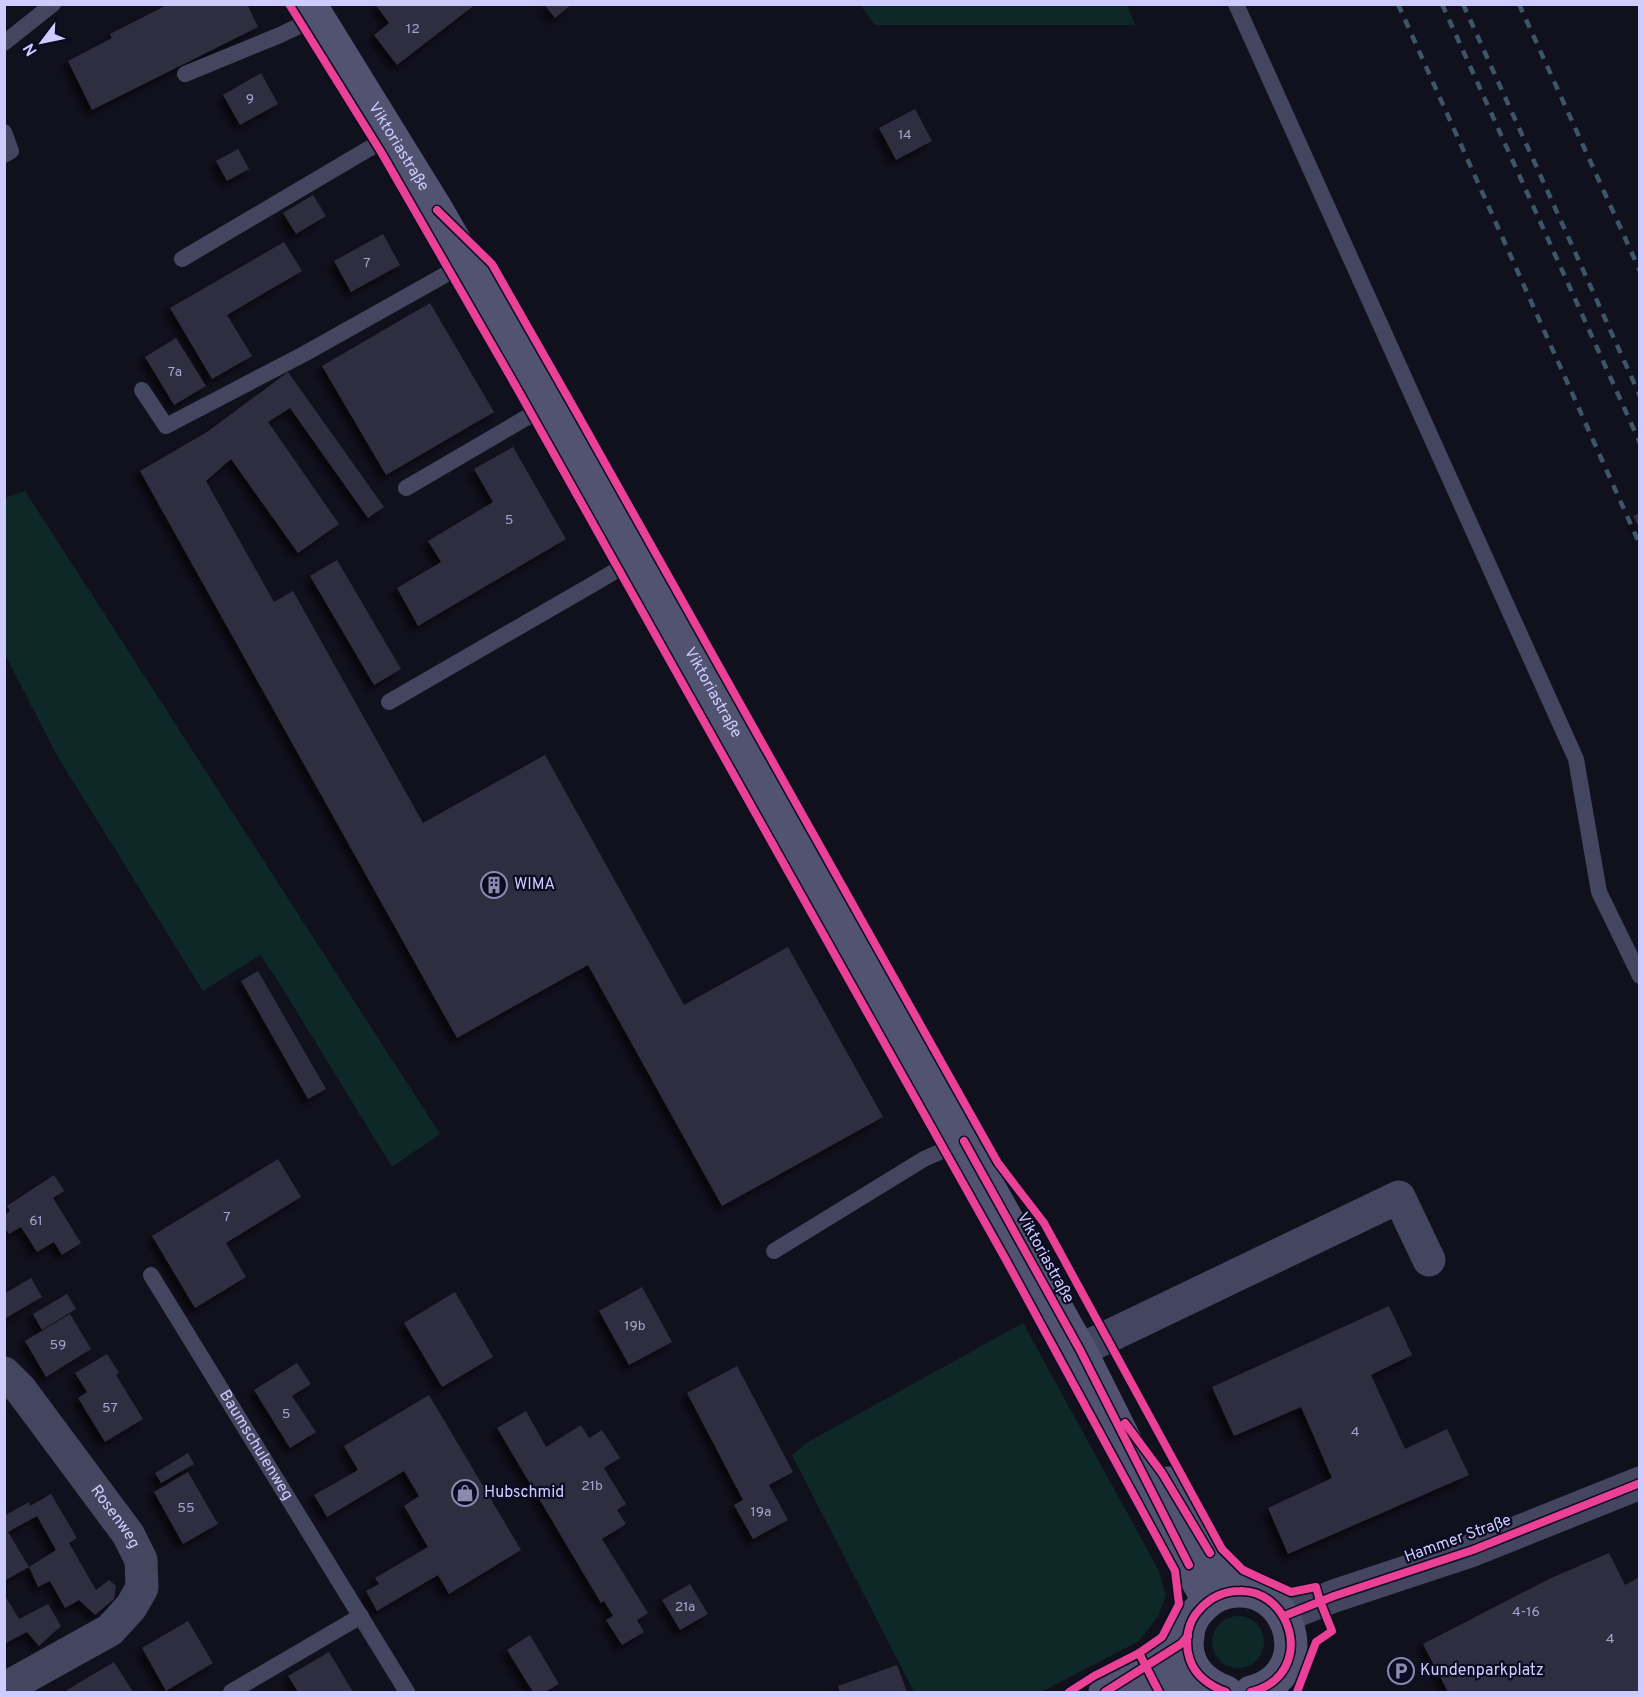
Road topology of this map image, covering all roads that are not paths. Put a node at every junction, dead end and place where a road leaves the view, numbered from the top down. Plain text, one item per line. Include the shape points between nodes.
1 (53, 4) edge
2 (1236, 4) edge
3 (314, 11) edge
4 (4, 43) edge
5 (185, 74) dead end
6 (4, 132) edge
7 (392, 135) junction
8 (4, 155) edge
9 (182, 259) dead end
10 (468, 262) junction
11 (142, 390) dead end
12 (548, 405) junction
13 (406, 488) dead end
14 (637, 558) junction
15 (389, 702) dead end
16 (1640, 976) edge
17 (964, 1141) junction
18 (774, 1251) dead end
19 (1429, 1260) dead end
20 (151, 1275) dead end
21 (1080, 1350) junction
22 (4, 1373) edge
23 (1640, 1483) edge
24 (1219, 1595) junction
25 (361, 1616) junction
26 (1284, 1617) junction
27 (1188, 1636) junction
28 (1215, 1686) edge
29 (1268, 1688) edge
30 (4, 1689) edge
31 (231, 1692) edge
32 (407, 1692) edge
33 (1105, 1692) edge
34 (1147, 1692) edge

1 - 4 lane
2 - 16 lane via 1576,759 1599,892
3 - 5 lane via 280,35
3 - 7 street, Viktoriastraße
6 - 8 lane via 11,151
7 - 9 lane
7 - 10 street, Viktoriastraße
10 - 11 lane via 166,426
10 - 12 street, Viktoriastraße
12 - 13 lane
12 - 14 street, Viktoriastraße
14 - 15 lane
14 - 17 street, Viktoriastraße
17 - 18 lane via 924,1159
17 - 21 street, Viktoriastraße
19 - 21 street via 1399,1197
20 - 25 lane, Baumschulenweg
21 - 24 street, Viktoriastraße via 1182,1554
22 - 30 street, Rosenweg via 21,1390 128,1534 141,1560 142,1588 110,1630
23 - 26 street, Hammer Straße via 1473,1550 1320,1601
24 - 26 street via 1246,1590 1261,1595 1275,1604
24 - 27 street via 1196,1612
25 - 31 lane
25 - 32 lane, Baumschulenweg
26 - 29 street via 1291,1650 1286,1666
27 - 28 street via 1191,1662
27 - 33 street
28 - 34 street via 1190,1679

